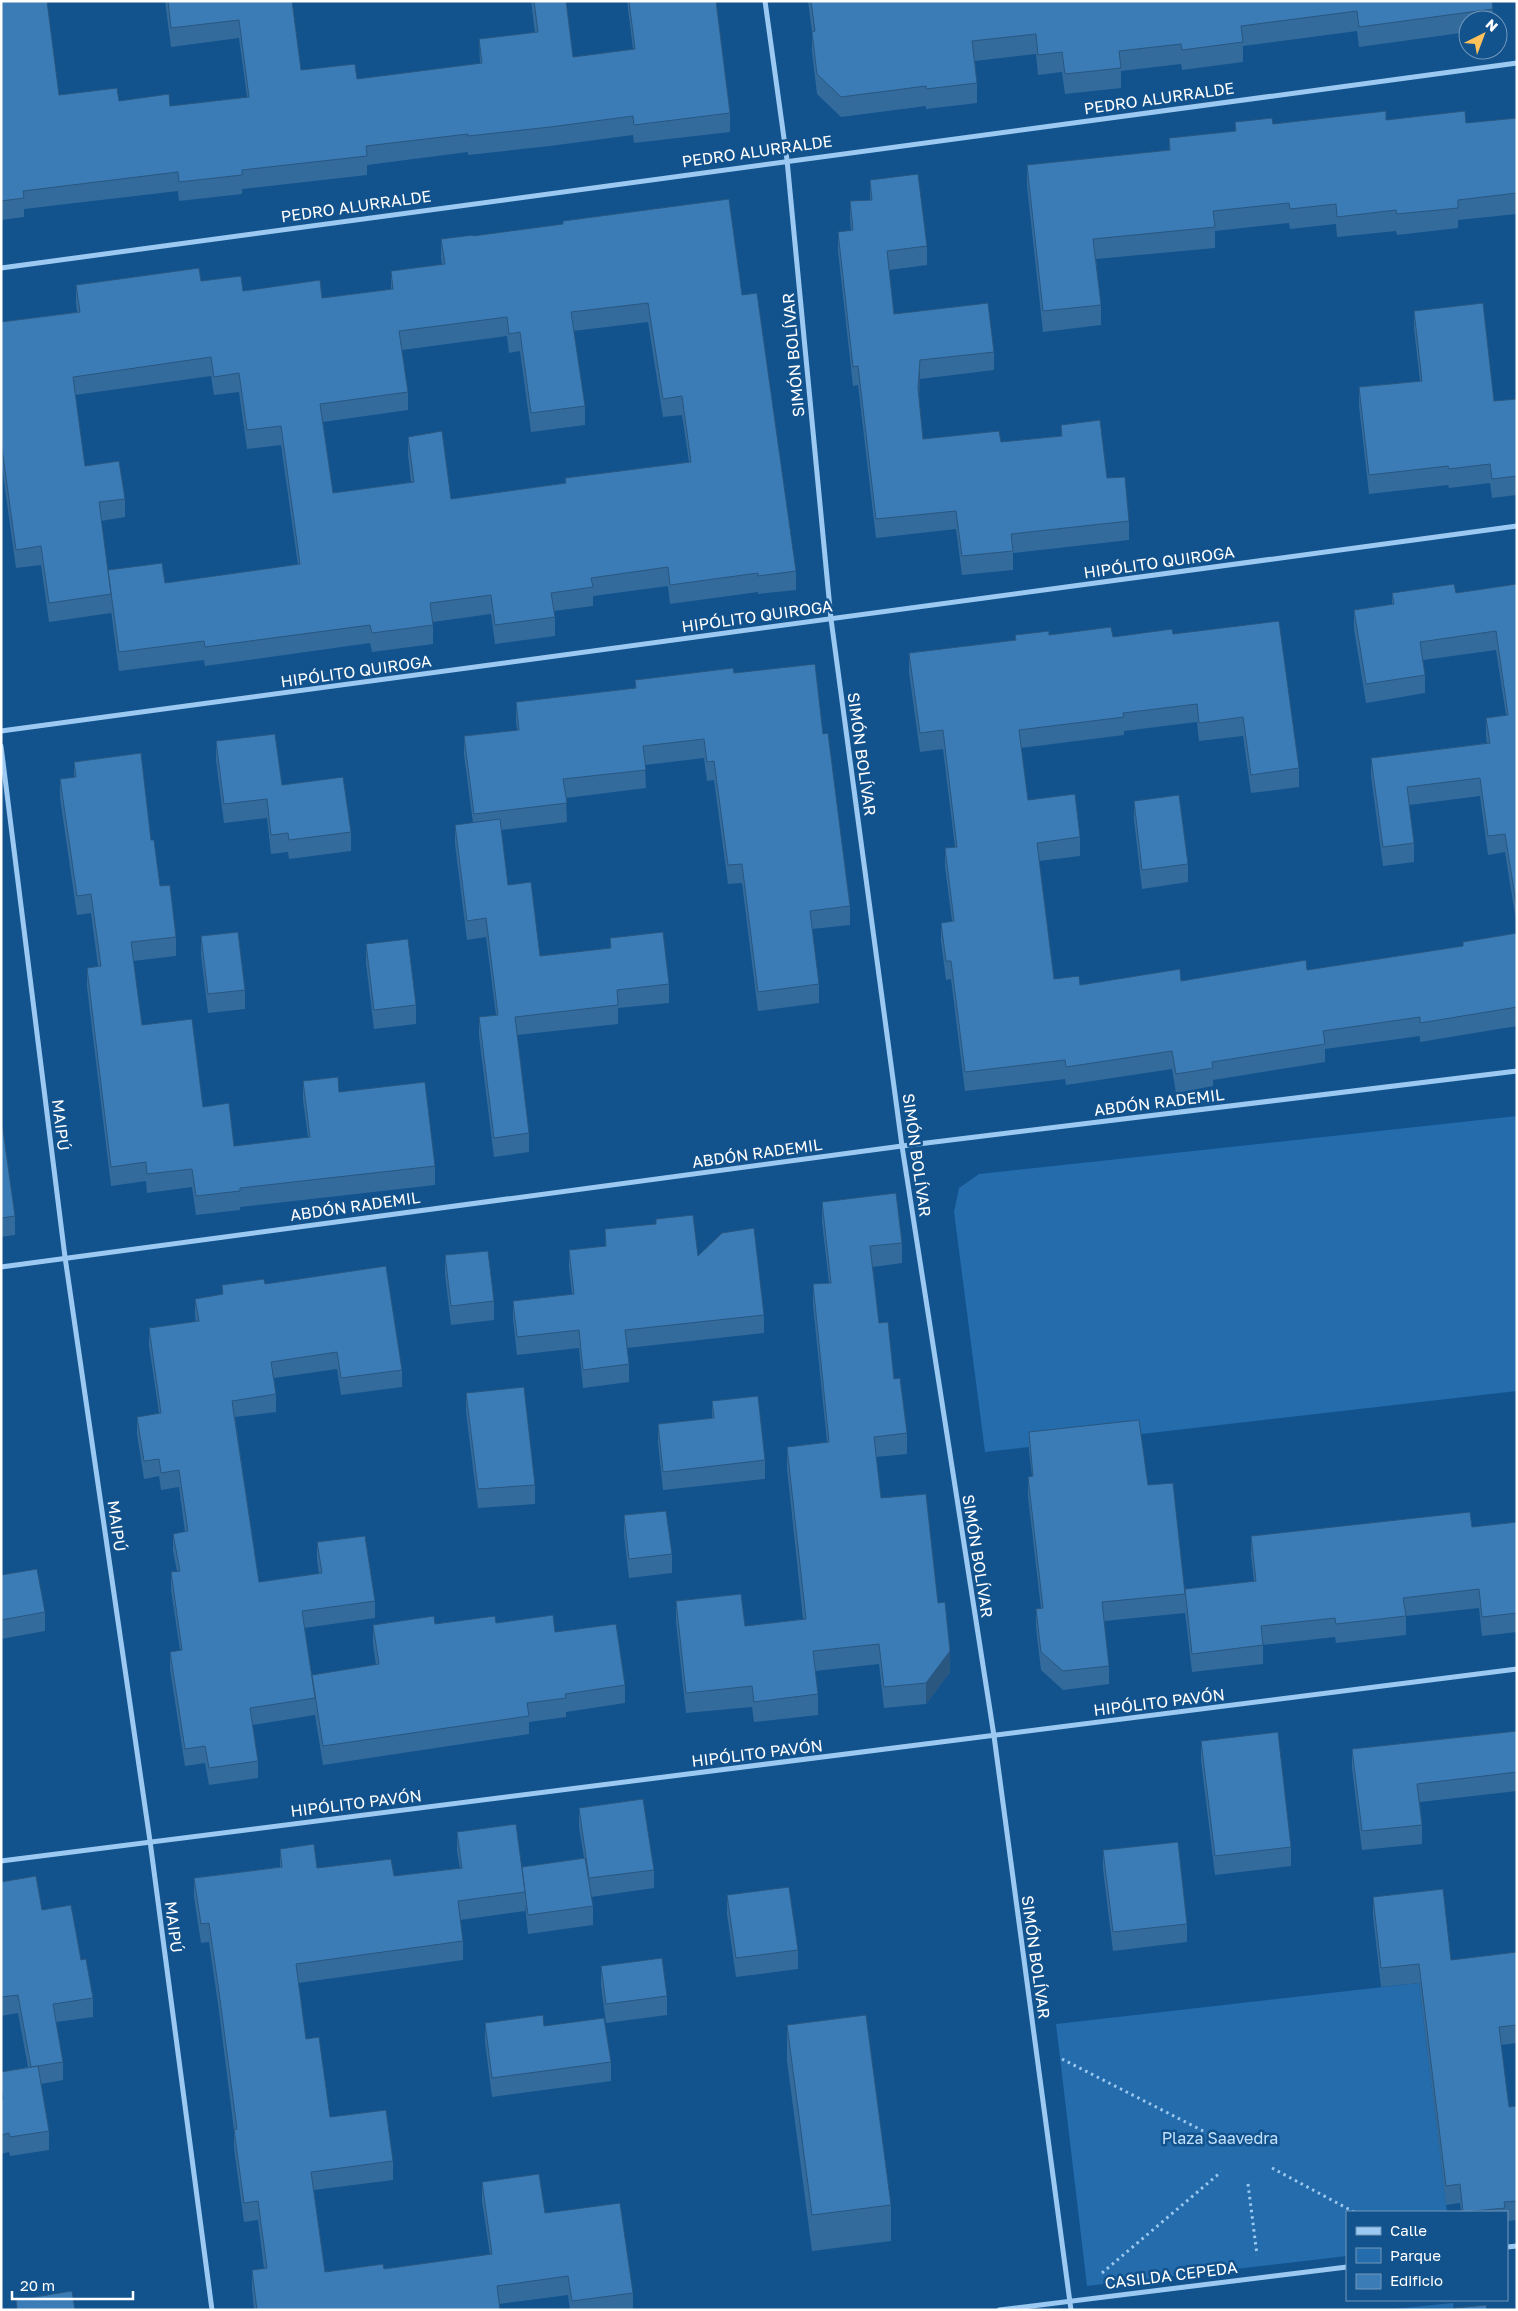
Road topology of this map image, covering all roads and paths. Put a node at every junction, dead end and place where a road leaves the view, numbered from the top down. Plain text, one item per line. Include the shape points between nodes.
1 (765, 1) edge
2 (1517, 63) edge
3 (787, 160) junction
4 (1, 268) edge
5 (1517, 526) edge
6 (831, 619) junction
7 (1, 731) edge
8 (1, 746) edge
9 (1517, 1071) edge
10 (902, 1146) junction
11 (65, 1257) junction
12 (1, 1266) edge
13 (1517, 1669) edge
14 (994, 1736) junction
15 (150, 1841) junction
16 (1, 1861) edge
17 (1036, 2046) junction
18 (1215, 2137) dead end
19 (1272, 2168) dead end
20 (1221, 2172) dead end
21 (1248, 2184) dead end
22 (1352, 2211) edge
23 (1346, 2267) edge
24 (1260, 2277) junction
25 (1069, 2300) junction
26 (212, 2310) edge
27 (999, 2310) edge
28 (1071, 2310) edge

1 - 3 street, SIMÓN BOLÍVAR
2 - 3 street, PEDRO ALURRALDE
3 - 4 street, PEDRO ALURRALDE
3 - 6 street, SIMÓN BOLÍVAR
5 - 6 street, HIPÓLITO QUIROGA
6 - 7 street, HIPÓLITO QUIROGA
6 - 10 street, SIMÓN BOLÍVAR
8 - 11 street, MAIPÚ
9 - 10 street, ABDÓN RADEMIL
10 - 11 street, ABDÓN RADEMIL
10 - 14 street, SIMÓN BOLÍVAR
11 - 12 street, ABDÓN RADEMIL
11 - 15 street, MAIPÚ
13 - 14 street, HIPÓLITO PAVÓN
14 - 15 street, HIPÓLITO PAVÓN
14 - 17 street, SIMÓN BOLÍVAR
15 - 16 street, HIPÓLITO PAVÓN
15 - 26 street, MAIPÚ
17 - 18 path
17 - 25 street, SIMÓN BOLÍVAR
19 - 22 path
20 - 25 path
21 - 24 path
23 - 24 street, CASILDA CEPEDA
24 - 25 street, CASILDA CEPEDA
25 - 27 street, CASILDA CEPEDA
25 - 28 street, SIMÓN BOLÍVAR

